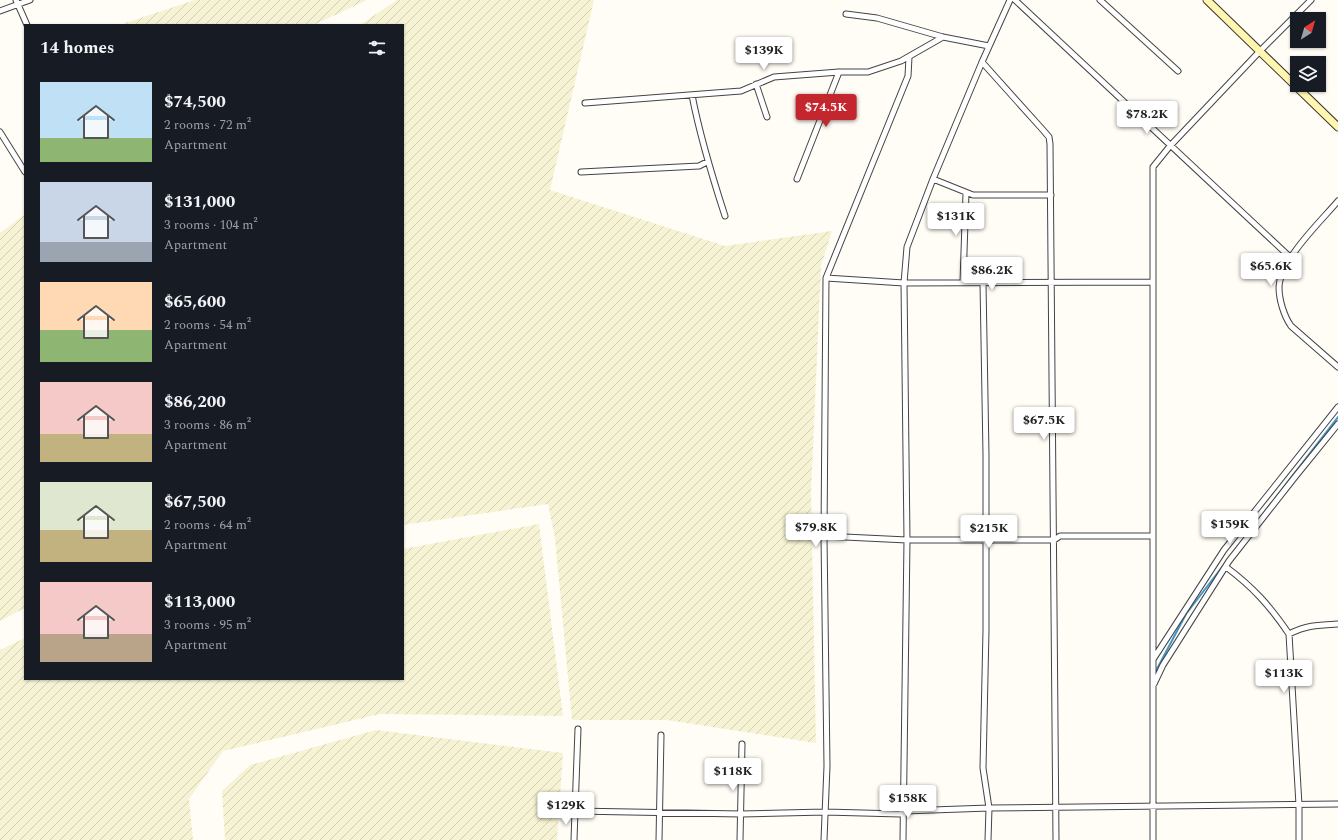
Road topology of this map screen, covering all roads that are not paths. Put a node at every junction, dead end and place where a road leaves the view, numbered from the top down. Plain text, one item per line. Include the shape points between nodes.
1 (30, 0) edge
2 (1010, 0) edge
3 (1015, 0) edge
4 (1100, 0) edge
5 (1207, 0) edge
6 (1311, 0) edge
7 (17, 2) edge
8 (0, 11) edge
9 (846, 14) dead end
10 (27, 24) edge
11 (943, 36) junction
12 (990, 46) junction
13 (1260, 51) junction
14 (909, 56) junction
15 (982, 62) junction
16 (1178, 71) dead end
17 (839, 72) junction
18 (756, 84) junction
19 (692, 95) junction
20 (585, 103) dead end
21 (767, 117) dead end
22 (1338, 127) edge
23 (0, 132) edge
24 (1170, 146) junction
25 (707, 162) junction
26 (24, 170) edge
27 (581, 172) dead end
28 (797, 179) dead end
29 (933, 179) junction
30 (966, 193) junction
31 (1051, 195) junction
32 (1338, 201) edge
33 (725, 216) dead end
34 (1290, 257) junction
35 (826, 278) junction
36 (963, 282) junction
37 (1052, 282) junction
38 (1153, 282) junction
39 (904, 283) junction
40 (984, 283) junction
41 (1338, 367) edge
42 (1338, 408) edge
43 (1338, 424) edge
44 (824, 536) junction
45 (1153, 536) junction
46 (907, 540) junction
47 (986, 540) junction
48 (1054, 540) junction
49 (1226, 566) junction
50 (1338, 624) edge
51 (1289, 634) junction
52 (1153, 659) junction
53 (1153, 686) junction
54 (578, 729) dead end
55 (661, 735) dead end
56 (742, 744) dead end
57 (1338, 804) edge
58 (1299, 805) junction
59 (1153, 807) junction
60 (988, 808) junction
61 (1056, 808) junction
62 (904, 811) junction
63 (574, 812) junction
64 (825, 812) junction
65 (659, 813) junction
66 (741, 814) junction
67 (574, 840) edge
68 (659, 840) edge
69 (740, 840) edge
70 (824, 840) edge
71 (903, 840) edge
72 (988, 840) edge
73 (1056, 840) edge
74 (1154, 840) edge
75 (1299, 840) edge

1 - 7 street
2 - 12 street
3 - 24 street
4 - 16 street
5 - 13 main road
6 - 13 street
7 - 8 street
7 - 10 street
9 - 11 street via 877,18
11 - 12 street
11 - 14 street
12 - 15 street
13 - 22 main road
13 - 24 street
14 - 17 street via 868,72
14 - 35 street via 908,76
15 - 29 street
15 - 31 street via 1048,137
17 - 18 street via 774,76
17 - 28 street
18 - 19 street via 741,91
18 - 21 street
19 - 20 street
19 - 25 street
23 - 26 street
24 - 34 street
24 - 38 street via 1153,167
25 - 27 street via 699,166
25 - 33 street
29 - 30 street
29 - 39 street via 907,247
30 - 31 street via 993,196
30 - 36 street
31 - 37 street
32 - 34 street
34 - 41 street via 1279,287 1286,320
35 - 39 street
35 - 44 street
36 - 39 street
36 - 40 street
37 - 38 street
37 - 40 street
37 - 48 street
38 - 45 street
39 - 46 street
40 - 47 street
42 - 52 street via 1224,550
43 - 49 street
44 - 46 street
44 - 64 street via 827,766
45 - 48 street via 1060,536
45 - 52 street
46 - 47 street
46 - 62 street
47 - 48 street
47 - 60 street via 983,768
48 - 61 street
49 - 51 street via 1273,611
49 - 53 street via 1163,665
50 - 51 street via 1302,627
51 - 58 street
52 - 53 street
53 - 59 street
54 - 63 street
55 - 65 street
56 - 66 street
57 - 58 street
58 - 59 street
58 - 75 street
59 - 61 street
59 - 74 street
60 - 61 street
60 - 62 street
60 - 72 street
61 - 73 street
62 - 64 street via 900,814
62 - 71 street
63 - 65 street
63 - 67 street
64 - 66 street
64 - 70 street
65 - 66 street
65 - 68 street
66 - 69 street

